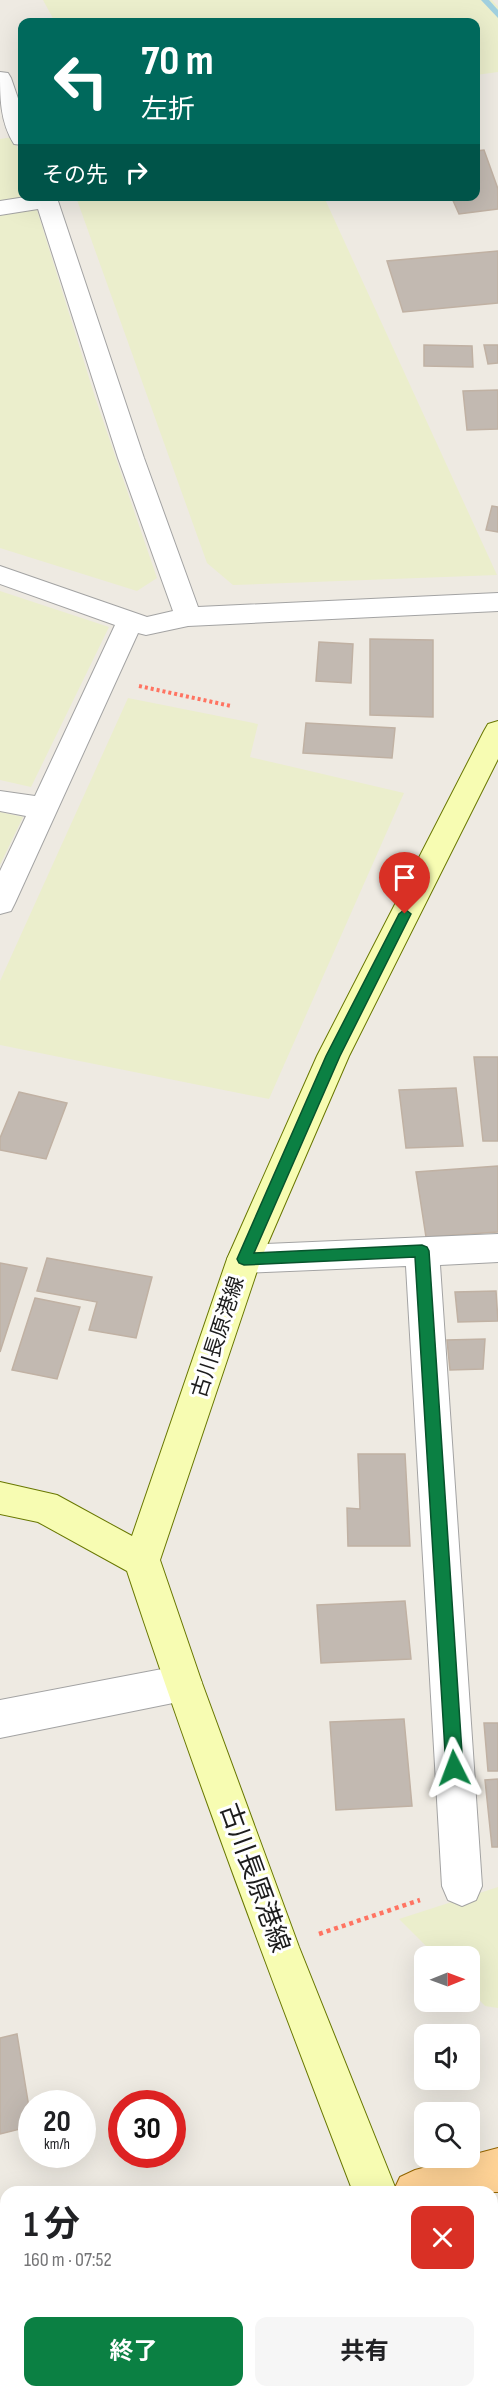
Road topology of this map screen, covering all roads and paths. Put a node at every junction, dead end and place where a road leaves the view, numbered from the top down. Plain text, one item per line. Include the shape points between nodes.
1 (0, 78) edge
2 (18, 128) edge
3 (36, 201) edge
4 (47, 201) edge
5 (0, 208) edge
6 (0, 574) edge
7 (498, 602) edge
8 (189, 617) junction
9 (130, 621) junction
10 (104, 678) junction
11 (231, 706) dead end
12 (498, 731) edge
13 (0, 801) edge
14 (44, 808) junction
15 (0, 903) edge
16 (498, 1248) edge
17 (422, 1251) junction
18 (244, 1259) junction
19 (0, 1498) edge
20 (142, 1560) junction
21 (183, 1683) junction
22 (0, 1719) edge
23 (462, 1886) joint
24 (279, 1947) junction
25 (498, 2170) edge
26 (373, 2186) edge
27 (438, 2186) edge

1 - 2 street
3 - 5 street
4 - 8 street via 131,458
6 - 9 street
7 - 8 street
8 - 9 street via 146,626
9 - 10 street
10 - 11 path
10 - 14 street
12 - 18 main road, 古川長原港線 via 333,1056
13 - 14 street
14 - 15 street
16 - 17 street
17 - 18 street
17 - 23 street
18 - 20 main road, 古川長原港線
19 - 20 main road via 44,1507
20 - 21 main road, 古川長原港線
21 - 22 street
21 - 24 main road, 古川長原港線
23 - 24 path
24 - 26 main road, 古川長原港線
25 - 27 main road

